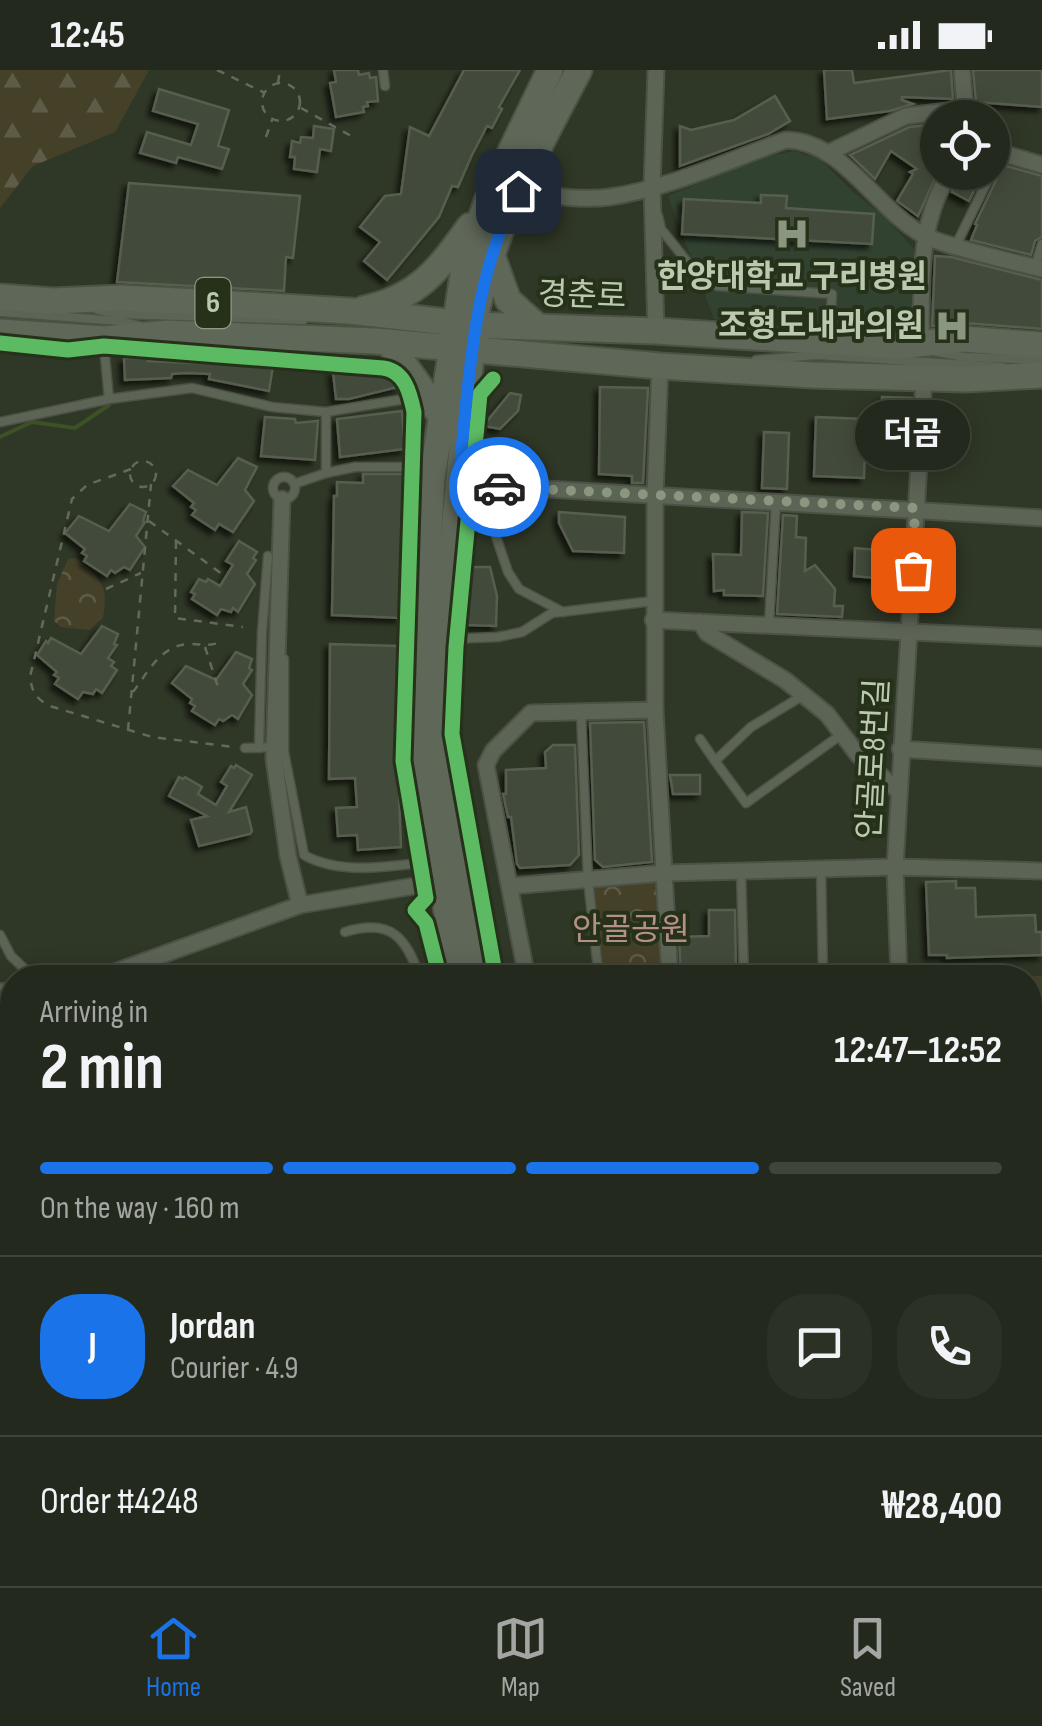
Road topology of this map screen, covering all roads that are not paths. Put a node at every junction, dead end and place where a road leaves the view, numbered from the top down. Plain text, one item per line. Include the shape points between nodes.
1 (383, 70) edge
2 (550, 70) edge
3 (579, 70) edge
4 (656, 70) edge
5 (962, 70) edge
6 (386, 86) dead end
7 (965, 100) edge
8 (920, 115) edge
9 (828, 153) junction
10 (1010, 165) edge
11 (1042, 166) edge
12 (652, 187) junction
13 (939, 190) edge
14 (981, 190) edge
15 (518, 191) junction
16 (487, 201) junction
17 (924, 235) junction
18 (1042, 244) edge
19 (956, 245) junction
20 (491, 253) junction
21 (1039, 268) edge
22 (0, 297) edge
23 (53, 301) junction
24 (0, 312) edge
25 (361, 313) junction
26 (538, 327) junction
27 (656, 331) junction
28 (0, 332) edge
29 (830, 332) dead end
30 (168, 333) junction
31 (462, 337) junction
32 (104, 339) junction
33 (388, 342) junction
34 (910, 344) junction
35 (1042, 345) edge
36 (666, 367) junction
37 (1041, 370) edge
38 (924, 379) junction
39 (411, 398) dead end
40 (109, 399) junction
41 (326, 412) junction
42 (441, 416) junction
43 (0, 422) edge
44 (434, 467) junction
45 (326, 474) junction
46 (469, 481) junction
47 (294, 484) junction
48 (655, 495) junction
49 (282, 499) junction
50 (776, 502) junction
51 (915, 508) junction
52 (1042, 518) edge
53 (653, 601) junction
54 (563, 612) junction
55 (653, 620) junction
56 (700, 622) junction
57 (769, 625) junction
58 (910, 632) junction
59 (1042, 638) edge
60 (442, 639) junction
61 (803, 695) junction
62 (654, 710) junction
63 (581, 712) junction
64 (842, 734) junction
65 (700, 739) dead end
66 (273, 747) junction
67 (245, 748) road end
68 (900, 749) junction
69 (1042, 758) edge
70 (715, 761) junction
71 (898, 791) junction
72 (296, 857) junction
73 (896, 866) junction
74 (820, 869) junction
75 (740, 870) junction
76 (1042, 871) edge
77 (449, 873) junction
78 (664, 873) junction
79 (588, 880) junction
80 (511, 886) junction
81 (300, 905) junction
82 (345, 932) dead end
83 (0, 935) edge
84 (20, 965) edge
85 (137, 965) edge
86 (415, 965) edge
87 (456, 965) edge
88 (476, 965) edge
89 (525, 965) edge
90 (598, 965) edge
91 (669, 965) edge
92 (744, 965) edge
93 (824, 965) edge
94 (899, 965) edge

1 - 6 lane
2 - 16 main road
3 - 15 main road
4 - 12 street
5 - 7 street
8 - 9 street
9 - 12 street via 807,140 786,140
9 - 17 street
10 - 11 street
12 - 15 street via 607,197
12 - 27 street
12 - 29 lane via 661,229 690,264 718,286 832,294
13 - 17 street
14 - 19 lane
15 - 20 main road
16 - 25 main road via 426,280
16 - 31 main road via 459,285
17 - 19 street
17 - 34 street
18 - 21 lane
19 - 21 street
20 - 26 main road via 508,300
20 - 31 main road
22 - 23 main road, 경춘로 / 6
23 - 25 main road, 경춘로 / 6 via 172,295
23 - 25 lane via 120,314 264,321
24 - 30 lane via 119,321
25 - 31 main road, 경춘로 / 6
26 - 27 main road, 경춘로 / 6
26 - 31 main road, 경춘로 / 6
27 - 34 main road, 경춘로 / 6
28 - 32 main road, 경춘로
30 - 32 main road, 경춘로
30 - 33 main road, 경춘로
31 - 33 main road, 경춘로
31 - 36 main road, 경춘로
31 - 42 main road
31 - 46 main road
32 - 40 lane
33 - 42 main road
34 - 35 main road, 경춘로 / 6 via 963,339
34 - 37 lane
36 - 37 lane via 817,355
36 - 38 main road, 경춘로
36 - 48 street
37 - 38 main road, 경춘로
38 - 51 street, 안골로8번길
39 - 41 lane
40 - 41 lane via 192,388
40 - 43 lane
41 - 45 lane
42 - 44 main road
44 - 45 lane
44 - 77 main road via 418,720
45 - 47 lane
46 - 48 street
46 - 54 lane via 519,588
46 - 60 main road
47 - 49 lane via 292,495
47 - 49 lane via 286,477 276,480 273,490
48 - 50 street
48 - 53 street
49 - 66 street via 274,553
50 - 51 street
50 - 57 lane
51 - 52 street
51 - 58 street, 안골로8번길
53 - 54 lane
53 - 55 street
54 - 60 lane via 522,632
55 - 56 street
55 - 62 street
56 - 57 street
56 - 61 street
57 - 58 street
58 - 59 street
58 - 68 street, 안골로8번길
60 - 77 main road via 438,706
61 - 64 street
61 - 70 lane
62 - 63 street
62 - 78 street
63 - 79 lane
63 - 80 street via 531,713 486,765
64 - 70 lane via 746,803
64 - 71 street
65 - 70 lane
66 - 67 lane
66 - 72 street
68 - 69 street
68 - 71 street, 안골로8번길
71 - 73 street, 안골로8번길
72 - 77 lane
72 - 81 street
73 - 74 street, 안골로8번길
73 - 76 street
73 - 94 street
74 - 75 street, 안골로8번길
74 - 93 lane
75 - 78 street, 안골로8번길
75 - 92 lane
77 - 81 street
77 - 87 main road
77 - 88 main road
78 - 79 street, 안골로8번길
78 - 91 street
79 - 80 street, 안골로8번길
79 - 90 lane
80 - 89 street
81 - 85 street
82 - 86 lane via 377,927 395,933
83 - 84 lane

